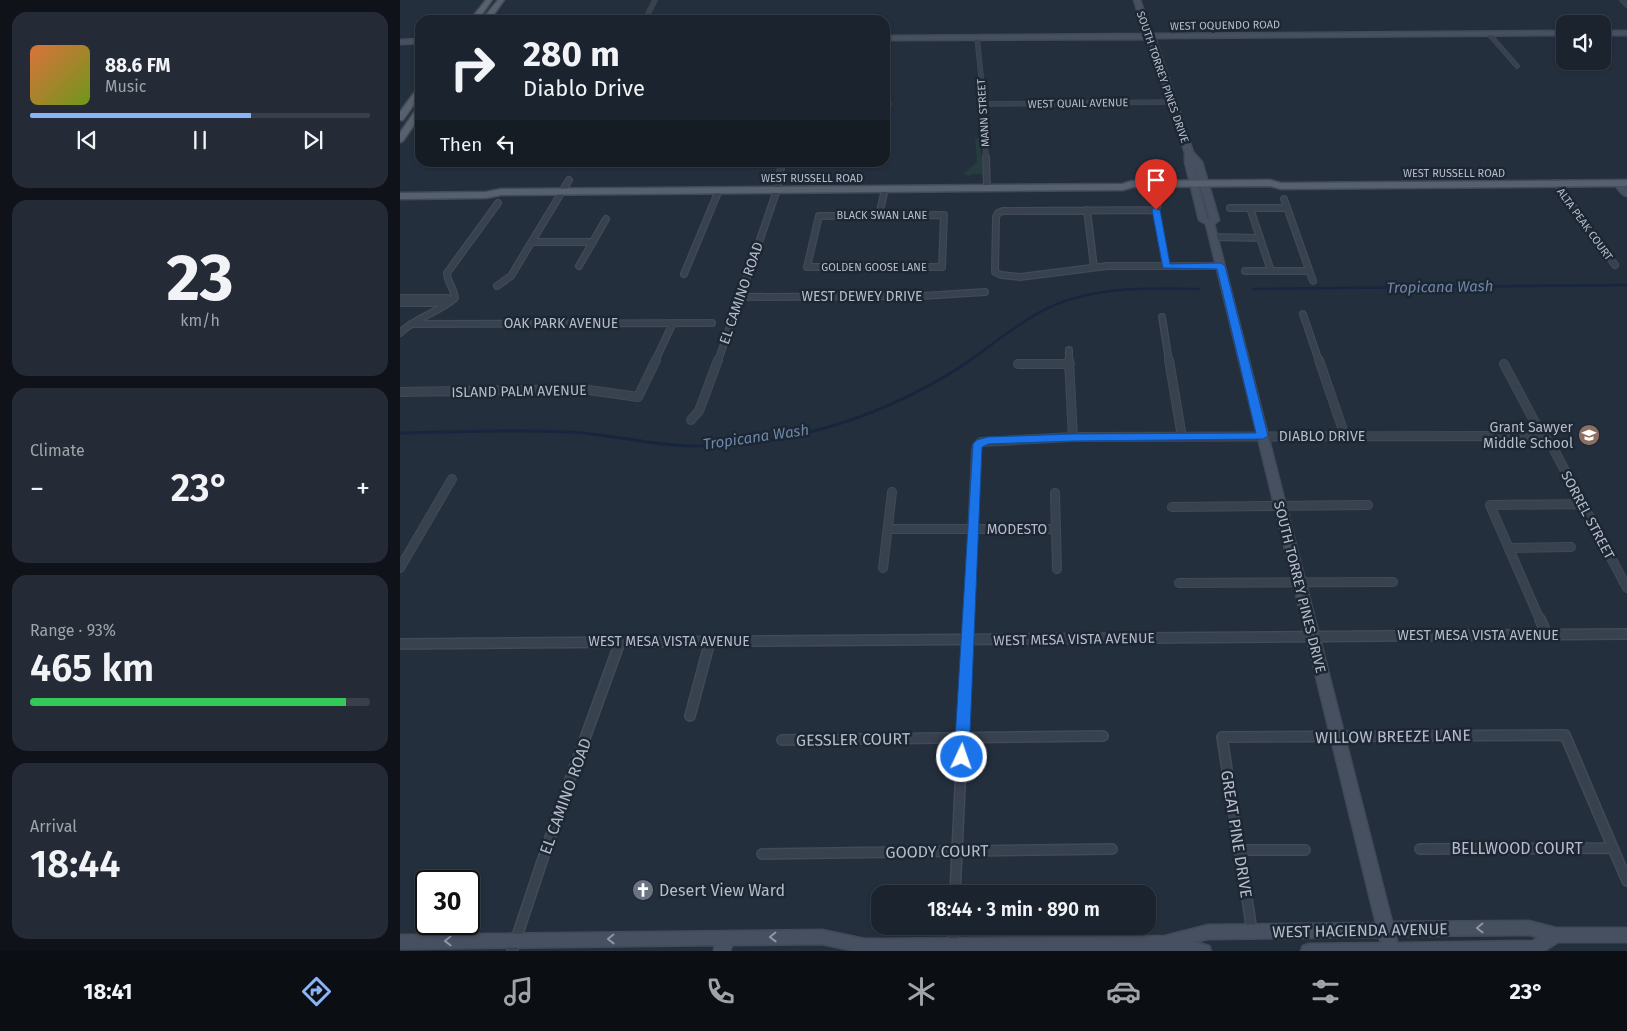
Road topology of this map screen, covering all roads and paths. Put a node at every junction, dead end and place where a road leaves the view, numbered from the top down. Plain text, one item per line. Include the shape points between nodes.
1 (489, 0) edge
2 (501, 0) edge
3 (655, 0) edge
4 (1137, 0) edge
5 (1622, 0) edge
6 (1627, 5) edge
7 (478, 15) edge
8 (490, 15) edge
9 (648, 15) edge
10 (1556, 33) edge
11 (1611, 33) edge
12 (1627, 33) edge
13 (1489, 34) junction
14 (1149, 36) junction
15 (976, 37) junction
16 (890, 38) edge
17 (400, 42) edge
18 (415, 42) edge
19 (1517, 66) dead end
20 (415, 97) edge
21 (1173, 102) junction
22 (984, 104) junction
23 (403, 109) edge
24 (415, 117) edge
25 (400, 118) edge
26 (400, 139) edge
27 (1189, 153) junction
28 (781, 167) edge
29 (569, 180) dead end
30 (1556, 183) junction
31 (1622, 183) edge
32 (1195, 187) junction
33 (1205, 187) junction
34 (987, 188) junction
35 (885, 189) junction
36 (400, 190) edge
37 (719, 190) junction
38 (776, 190) junction
39 (501, 192) junction
40 (563, 192) junction
41 (1627, 194) edge
42 (400, 196) edge
43 (1157, 198) dead end
44 (1284, 199) dead end
45 (498, 203) dead end
46 (1230, 208) dead end
47 (1250, 208) junction
48 (1287, 208) junction
49 (1088, 210) junction
50 (1156, 210) junction
51 (879, 216) junction
52 (606, 219) dead end
53 (1210, 223) junction
54 (1213, 238) junction
55 (1260, 238) junction
56 (532, 242) junction
57 (593, 242) junction
58 (1615, 265) dead end
59 (579, 266) dead end
60 (1166, 266) junction
61 (1221, 266) junction
62 (807, 267) joint
63 (942, 267) joint
64 (1094, 267) junction
65 (1245, 271) dead end
66 (1271, 271) junction
67 (1309, 271) junction
68 (684, 274) dead end
69 (1313, 281) dead end
70 (496, 286) dead end
71 (985, 292) dead end
72 (740, 297) junction
73 (400, 298) edge
74 (455, 298) junction
75 (400, 303) edge
76 (1304, 314) dead end
77 (1162, 317) dead end
78 (673, 323) junction
79 (712, 323) dead end
80 (410, 324) junction
81 (400, 333) edge
82 (1069, 350) dead end
83 (1018, 364) dead end
84 (1070, 364) junction
85 (1504, 364) dead end
86 (400, 392) edge
87 (691, 420) dead end
88 (1263, 436) junction
89 (1345, 436) junction
90 (1543, 436) junction
91 (1182, 437) junction
92 (1073, 438) junction
93 (452, 479) dead end
94 (892, 492) dead end
95 (1055, 494) dead end
96 (1582, 504) junction
97 (1368, 505) dead end
98 (1280, 506) junction
99 (1172, 508) dead end
100 (889, 529) junction
101 (972, 529) junction
102 (1056, 529) junction
103 (1571, 547) dead end
104 (1509, 548) junction
105 (400, 568) edge
106 (882, 568) dead end
107 (1057, 569) dead end
108 (1299, 582) junction
109 (1393, 582) dead end
110 (1179, 583) dead end
111 (1627, 588) edge
112 (1627, 634) edge
113 (1547, 635) junction
114 (1313, 637) junction
115 (967, 640) junction
116 (710, 641) junction
117 (620, 642) junction
118 (400, 644) edge
119 (690, 716) dead end
120 (1103, 736) dead end
121 (1222, 737) joint
122 (1338, 737) junction
123 (962, 738) junction
124 (782, 740) dead end
125 (1112, 848) dead end
126 (1613, 848) junction
127 (1420, 849) dead end
128 (1239, 850) junction
129 (1305, 850) dead end
130 (957, 851) junction
131 (762, 854) dead end
132 (1627, 881) edge
133 (955, 885) edge
134 (1386, 929) junction
135 (1252, 931) junction
136 (954, 935) edge
137 (1556, 935) junction
138 (1627, 935) edge
139 (400, 942) edge
140 (1164, 943) junction
141 (723, 944) edge
142 (953, 945) junction
143 (514, 946) edge
144 (1039, 948) edge
145 (860, 949) edge
146 (1390, 950) edge
147 (1203, 951) edge
148 (1310, 951) edge

1 - 7 main road
2 - 8 main road
3 - 9 street
4 - 14 main road, SOUTH TORREY PINES DRIVE
5 - 6 street
10 - 13 main road, WEST OQUENDO ROAD
11 - 12 main road
13 - 14 main road, WEST OQUENDO ROAD
13 - 19 street
14 - 15 main road, WEST OQUENDO ROAD
14 - 21 main road, SOUTH TORREY PINES DRIVE
15 - 16 main road, WEST OQUENDO ROAD
15 - 22 street, MANN STREET
17 - 18 main road
20 - 23 main road
21 - 22 street, WEST QUAIL AVENUE
21 - 27 main road, SOUTH TORREY PINES DRIVE
22 - 34 street, MANN STREET
23 - 25 main road
24 - 26 main road
27 - 32 main road, SOUTH TORREY PINES DRIVE
27 - 33 main road, SOUTH TORREY PINES DRIVE via 1198,162
28 - 38 street, EL CAMINO ROAD
29 - 40 street
30 - 31 main road, WEST RUSSELL ROAD
30 - 33 main road, WEST RUSSELL ROAD via 1281,186 1272,189
30 - 58 street, ALTA PEAK COURT
31 - 41 main road
32 - 33 main road, WEST RUSSELL ROAD
32 - 34 main road, WEST RUSSELL ROAD via 1135,190 1124,187
32 - 53 main road, SOUTH TORREY PINES DRIVE via 1203,220
33 - 53 main road, SOUTH TORREY PINES DRIVE via 1216,220
34 - 35 main road, WEST RUSSELL ROAD
35 - 38 main road, WEST RUSSELL ROAD
35 - 51 street
36 - 39 main road, WEST RUSSELL ROAD via 490,189
37 - 38 main road, WEST RUSSELL ROAD
37 - 40 main road, WEST RUSSELL ROAD
37 - 68 street
38 - 72 street, EL CAMINO ROAD
39 - 40 main road, WEST RUSSELL ROAD
39 - 42 main road, WEST RUSSELL ROAD
40 - 56 street
43 - 50 street
44 - 48 street
45 - 74 street via 447,273
46 - 47 street
47 - 48 street
47 - 55 street
48 - 67 street
49 - 50 street
49 - 64 street
49 - 64 street via 998,213 995,272 1009,277
50 - 60 street
51 - 62 street, BLACK SWAN LANE via 818,216
51 - 63 street, BLACK SWAN LANE via 944,215
52 - 57 street
53 - 54 main road, SOUTH TORREY PINES DRIVE
54 - 55 street
54 - 61 main road, SOUTH TORREY PINES DRIVE
55 - 66 street
56 - 57 street
56 - 70 street via 511,276
57 - 59 street
60 - 61 street
60 - 64 street
61 - 88 main road, SOUTH TORREY PINES DRIVE
62 - 63 street, GOLDEN GOOSE LANE
65 - 66 street
66 - 67 street
67 - 69 street
71 - 72 street, WEST DEWEY DRIVE via 923,296
72 - 87 street, EL CAMINO ROAD via 699,411
73 - 74 street
74 - 75 street via 438,303
74 - 80 street via 446,308
76 - 89 street
77 - 91 street
78 - 79 street, OAK PARK AVENUE
78 - 80 street, OAK PARK AVENUE
78 - 86 street, ISLAND PALM AVENUE via 638,397 582,389
80 - 81 street
82 - 84 street
83 - 84 street
84 - 92 street
85 - 90 street, SORREL STREET
88 - 89 street, DIABLO DRIVE
88 - 91 street, DIABLO DRIVE
88 - 98 main road, SOUTH TORREY PINES DRIVE
89 - 90 street, DIABLO DRIVE
90 - 96 street, SORREL STREET via 1552,446
91 - 92 street, DIABLO DRIVE
92 - 101 street, DIABLO DRIVE via 981,442 976,446
93 - 105 street
94 - 100 street
95 - 102 street
96 - 104 street via 1490,505
96 - 111 street, SORREL STREET
97 - 98 street
98 - 99 street
98 - 108 main road, SOUTH TORREY PINES DRIVE
100 - 101 street, MODESTO
100 - 106 street
101 - 102 street, MODESTO
101 - 115 street
102 - 107 street
103 - 104 street
104 - 113 street
108 - 109 street
108 - 110 street
108 - 114 main road, SOUTH TORREY PINES DRIVE
112 - 113 street, WEST MESA VISTA AVENUE
113 - 114 street, WEST MESA VISTA AVENUE
114 - 115 street, WEST MESA VISTA AVENUE
114 - 122 main road, SOUTH TORREY PINES DRIVE
115 - 116 street, WEST MESA VISTA AVENUE
115 - 123 street
116 - 117 street, WEST MESA VISTA AVENUE
116 - 119 street
117 - 118 street, WEST MESA VISTA AVENUE
117 - 143 street, EL CAMINO ROAD via 553,825
120 - 123 street, GESSLER COURT
121 - 122 street, WILLOW BREEZE LANE
121 - 128 street, GREAT PINE DRIVE
122 - 126 street, WILLOW BREEZE LANE via 1565,735
122 - 134 main road, SOUTH TORREY PINES DRIVE
123 - 124 street, GESSLER COURT
123 - 130 street
125 - 130 street, GOODY COURT
126 - 127 street, BELLWOOD COURT
126 - 132 street
128 - 129 street
128 - 135 street, GREAT PINE DRIVE
130 - 131 street, GOODY COURT
130 - 133 street
134 - 135 main road, WEST HACIENDA AVENUE
137 -> 134 main road, WEST HACIENDA AVENUE via 1529,928
134 - 146 main road, SOUTH TORREY PINES DRIVE
135 - 140 main road, WEST HACIENDA AVENUE via 1208,932
136 - 142 street
137 - 138 main road, WEST HACIENDA AVENUE
137 - 146 main road, WEST HACIENDA AVENUE via 1535,948
143 -> 139 main road, WEST HACIENDA AVENUE
140 - 144 main road, WEST HACIENDA AVENUE
140 - 147 main road, WEST HACIENDA AVENUE
141 -> 143 main road, WEST HACIENDA AVENUE
145 -> 141 main road, WEST HACIENDA AVENUE via 822,937
142 - 144 main road, WEST HACIENDA AVENUE
142 - 145 main road, WEST HACIENDA AVENUE
146 - 148 main road, WEST HACIENDA AVENUE

